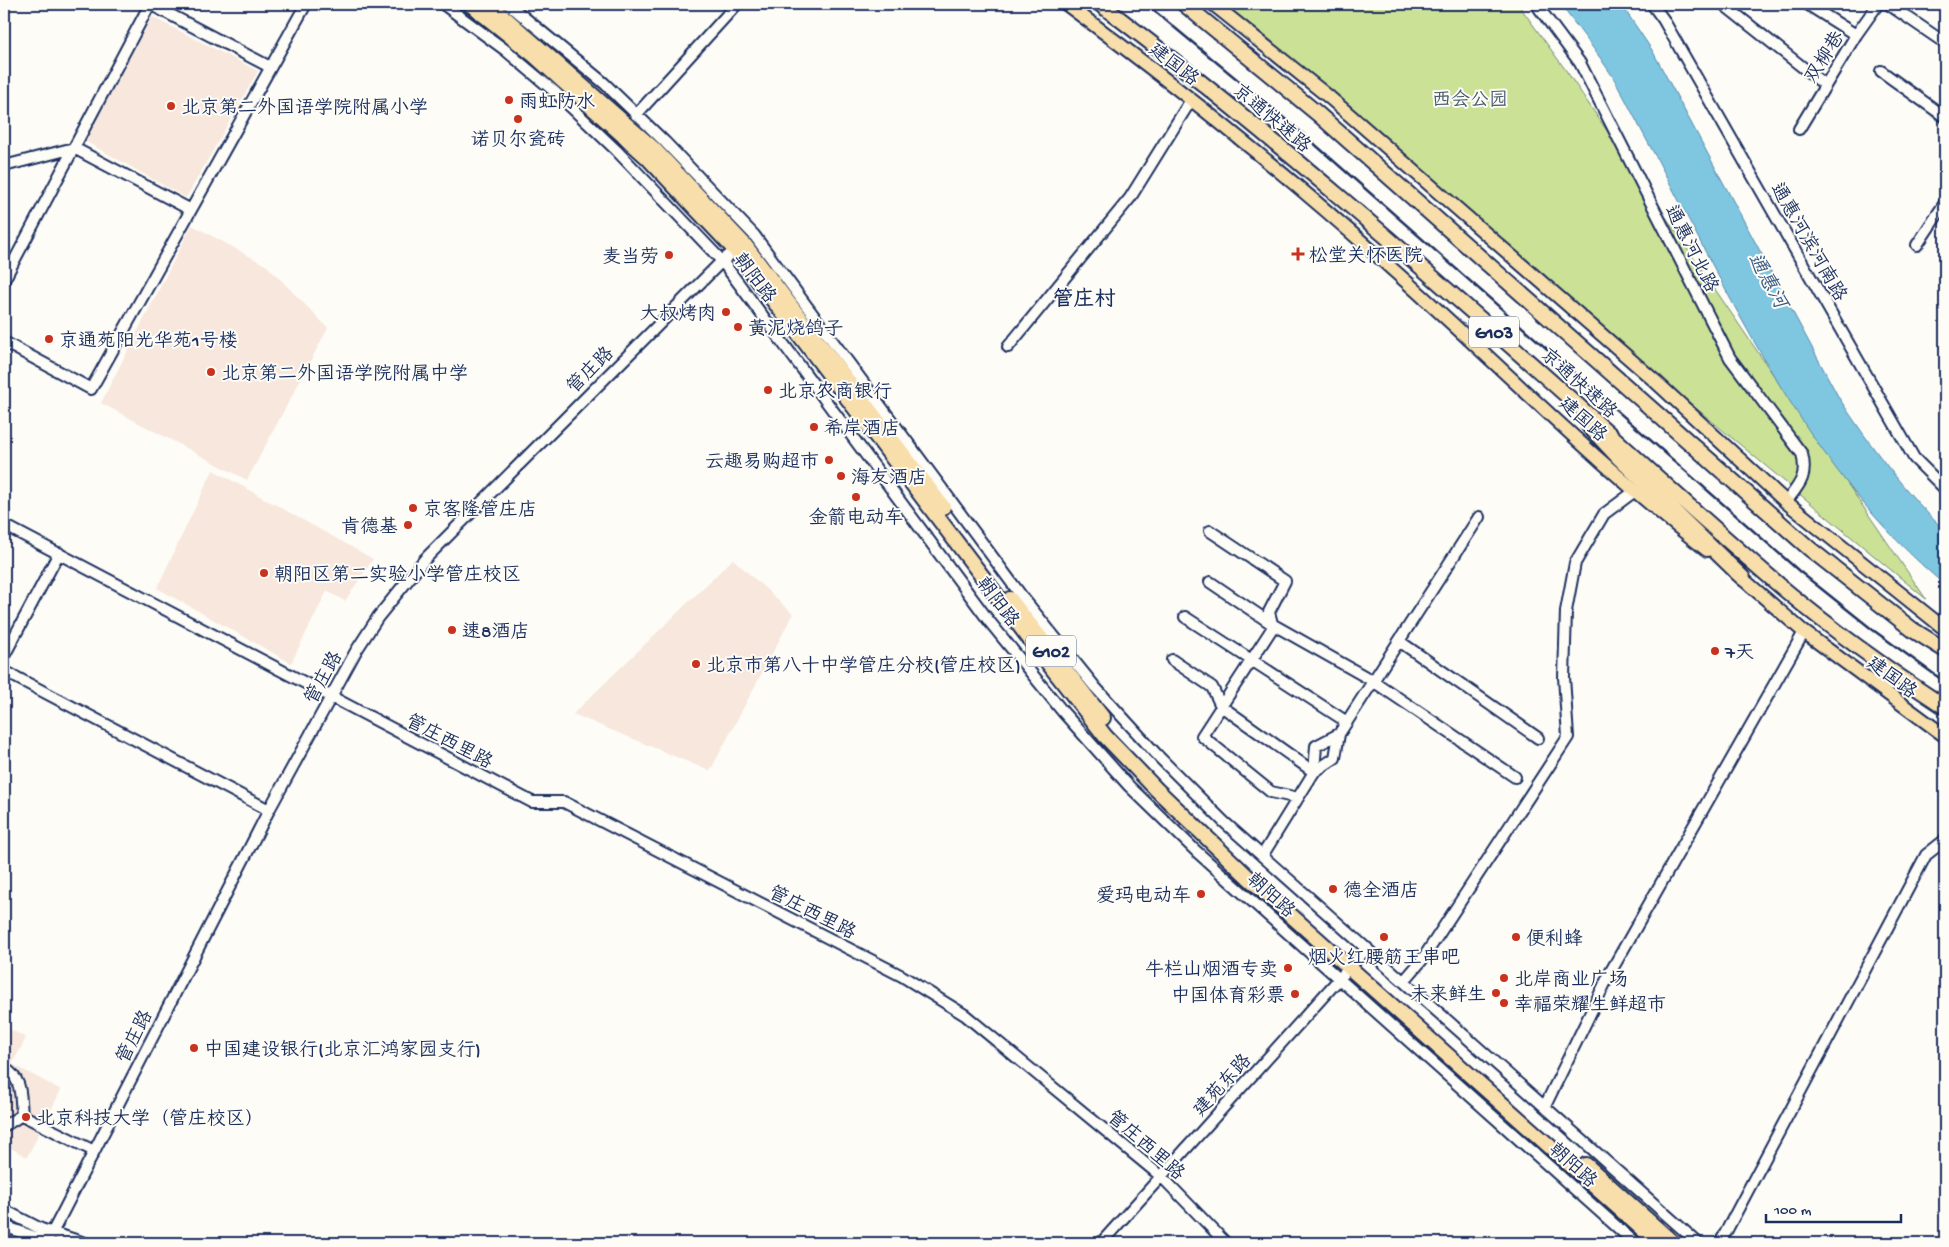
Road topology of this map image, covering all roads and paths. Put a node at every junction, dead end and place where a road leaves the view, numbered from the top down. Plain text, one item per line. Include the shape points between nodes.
1 (150, 4) edge
2 (306, 4) edge
3 (443, 4) edge
4 (470, 4) edge
5 (490, 4) edge
6 (508, 4) edge
7 (737, 4) edge
8 (1066, 4) edge
9 (1100, 4) edge
10 (1184, 4) edge
11 (1213, 4) edge
12 (1536, 4) edge
13 (1652, 4) edge
14 (1723, 4) edge
15 (1807, 4) edge
16 (1878, 4) edge
17 (1888, 4) edge
18 (1856, 35) junction
19 (1945, 43) edge
20 (270, 67) junction
21 (1881, 71) dead end
22 (1825, 85) junction
23 (1191, 100) junction
24 (636, 115) junction
25 (1945, 117) edge
26 (1799, 129) dead end
27 (74, 148) junction
28 (4, 166) edge
29 (1945, 203) edge
30 (190, 210) junction
31 (744, 243) junction
32 (1916, 245) dead end
33 (722, 261) junction
34 (4, 280) edge
35 (4, 342) edge
36 (1008, 348) dead end
37 (1530, 363) junction
38 (1945, 489) edge
39 (1635, 491) junction
40 (1786, 502) junction
41 (1479, 517) dead end
42 (4, 525) edge
43 (1210, 531) dead end
44 (59, 553) junction
45 (1743, 578) junction
46 (1210, 582) dead end
47 (1185, 616) dead end
48 (1272, 624) junction
49 (1945, 629) edge
50 (1804, 632) junction
51 (1399, 641) junction
52 (1945, 650) edge
53 (4, 656) edge
54 (1172, 660) dead end
55 (1252, 660) junction
56 (4, 672) edge
57 (1373, 682) junction
58 (331, 697) junction
59 (1221, 706) junction
60 (1945, 707) edge
61 (1347, 722) junction
62 (1339, 734) junction
63 (1945, 736) edge
64 (1538, 738) dead end
65 (1314, 772) junction
66 (1515, 777) dead end
67 (1298, 798) junction
68 (269, 810) junction
69 (1945, 840) edge
70 (1262, 856) junction
71 (1367, 948) junction
72 (1353, 963) junction
73 (1340, 978) junction
74 (1404, 981) junction
75 (4, 1068) edge
76 (1545, 1106) junction
77 (22, 1114) junction
78 (4, 1126) edge
79 (94, 1151) junction
80 (1161, 1177) junction
81 (4, 1210) edge
82 (4, 1226) edge
83 (48, 1241) edge
84 (85, 1243) edge
85 (1101, 1243) edge
86 (1226, 1243) edge
87 (1635, 1243) edge
88 (1658, 1243) edge
89 (1673, 1243) edge
90 (1698, 1243) edge
91 (1720, 1243) edge

1 - 20 street
1 - 27 street
2 - 20 street
3 - 33 street, 朝阳路 via 555,92 616,150
4 - 31 highway, 朝阳路 / G102 via 534,55
5 - 31 highway, 朝阳路 / G102 via 654,149
6 - 24 street, 朝阳路
7 - 24 street
8 - 23 main road, 建国路
9 - 37 highway, 京通快速路 / G103 via 1166,53 1288,153
10 - 52 highway, 京通快速路 / G103 via 1325,120 1810,549 1913,630
11 - 40 main road via 1329,97 1655,381
12 - 40 street, 通惠河北路 via 1580,62 1730,358 1802,454 1803,478
13 - 38 street, 通惠河滨河南路 via 1914,458
14 - 22 street
15 - 18 street
16 - 18 street, 双柳巷
17 - 19 street
18 - 22 street, 双柳巷
20 - 30 street
21 - 25 street
22 - 26 street, 双柳巷
23 - 36 street via 1130,198
23 - 39 main road, 建国路 via 1276,167 1392,268
24 - 31 street, 朝阳路
27 - 28 street
27 - 30 street
27 - 34 street
29 - 32 street
30 - 35 street via 91,389
31 - 33 street, 管庄路
31 - 70 street, 朝阳路 via 1095,687 1158,757
31 - 72 highway, 朝阳路 / G102 via 1112,730 1213,833
33 - 58 street, 管庄路 via 425,559 378,617
33 - 73 street, 朝阳路 via 989,621 1062,712 1129,786 1197,852
37 - 45 highway via 1619,458
37 - 60 highway, 京通快速路 / G103 via 1786,591 1884,666
39 - 45 main road, 建国路
39 - 74 street via 1604,514 1575,563 1566,611 1564,677 1568,737 1422,960
40 - 49 main road
41 - 51 street
42 - 44 street, 管庄西里路
43 - 48 street via 1285,581 1270,612
44 - 53 street
44 - 58 street, 管庄西里路
45 - 50 main road, 建国路
46 - 48 street
47 - 55 street
48 - 55 street
48 - 57 street
50 - 63 main road, 建国路
50 - 76 street via 1612,972
51 - 57 street
51 - 64 street
54 - 59 street via 1212,687
55 - 59 street
55 - 61 street
56 - 68 street
57 - 61 street
57 - 66 street
58 - 68 street, 管庄路
58 - 80 street, 管庄西里路 via 532,802 564,802 902,976 965,1015
59 - 65 street
59 - 67 street via 1202,736 1271,792
61 - 62 street
62 - 65 street via 1335,758
62 - 65 street via 1316,746
65 - 67 street
67 - 70 street
68 - 79 street, 管庄路
69 - 91 street via 1926,855
70 - 71 street, 朝阳路
71 - 72 street, 建苑东路
71 - 74 street, 朝阳路
72 - 73 street, 建苑东路
72 - 88 highway, 朝阳路 / G102
72 - 89 highway, 朝阳路 / G102
73 - 80 street, 建苑东路
73 - 87 street, 朝阳路
74 - 76 street, 朝阳路
75 - 77 street via 19,1083
76 - 90 street, 朝阳路
77 - 78 street
77 - 79 street
79 - 83 street, 管庄路
80 - 85 street, 建苑东路
80 - 86 street, 管庄西里路
81 - 83 street
82 - 83 street
83 - 84 street

